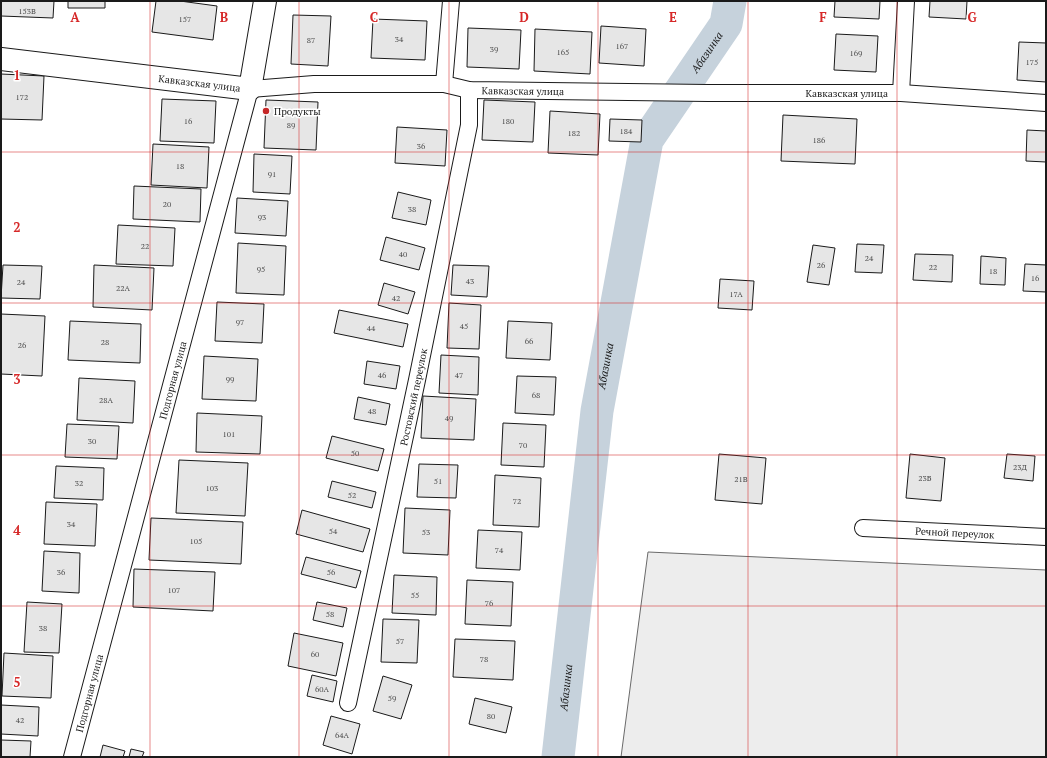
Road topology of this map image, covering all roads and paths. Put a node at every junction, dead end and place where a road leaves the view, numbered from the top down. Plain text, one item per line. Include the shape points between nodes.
1 (265, 1) edge
2 (451, 1) edge
3 (906, 1) edge
4 (1, 59) edge
5 (444, 84) junction
6 (250, 89) junction
7 (469, 90) junction
8 (901, 92) junction
9 (1046, 103) edge
10 (863, 528) dead end
11 (1046, 537) edge
12 (348, 703) dead end
13 (72, 757) edge

1 - 6 main road, Подгорная улица
2 - 5 street
3 - 8 street
4 - 6 main road, Кавказская улица
5 - 6 street, Кавказская улица via 314,84
5 - 7 street, Кавказская улица
6 - 13 street, Подгорная улица
7 - 8 street, Кавказская улица
7 - 12 street, Ростовский переулок via 468,125
8 - 9 street, Кавказская улица
10 - 11 street, Речной переулок

